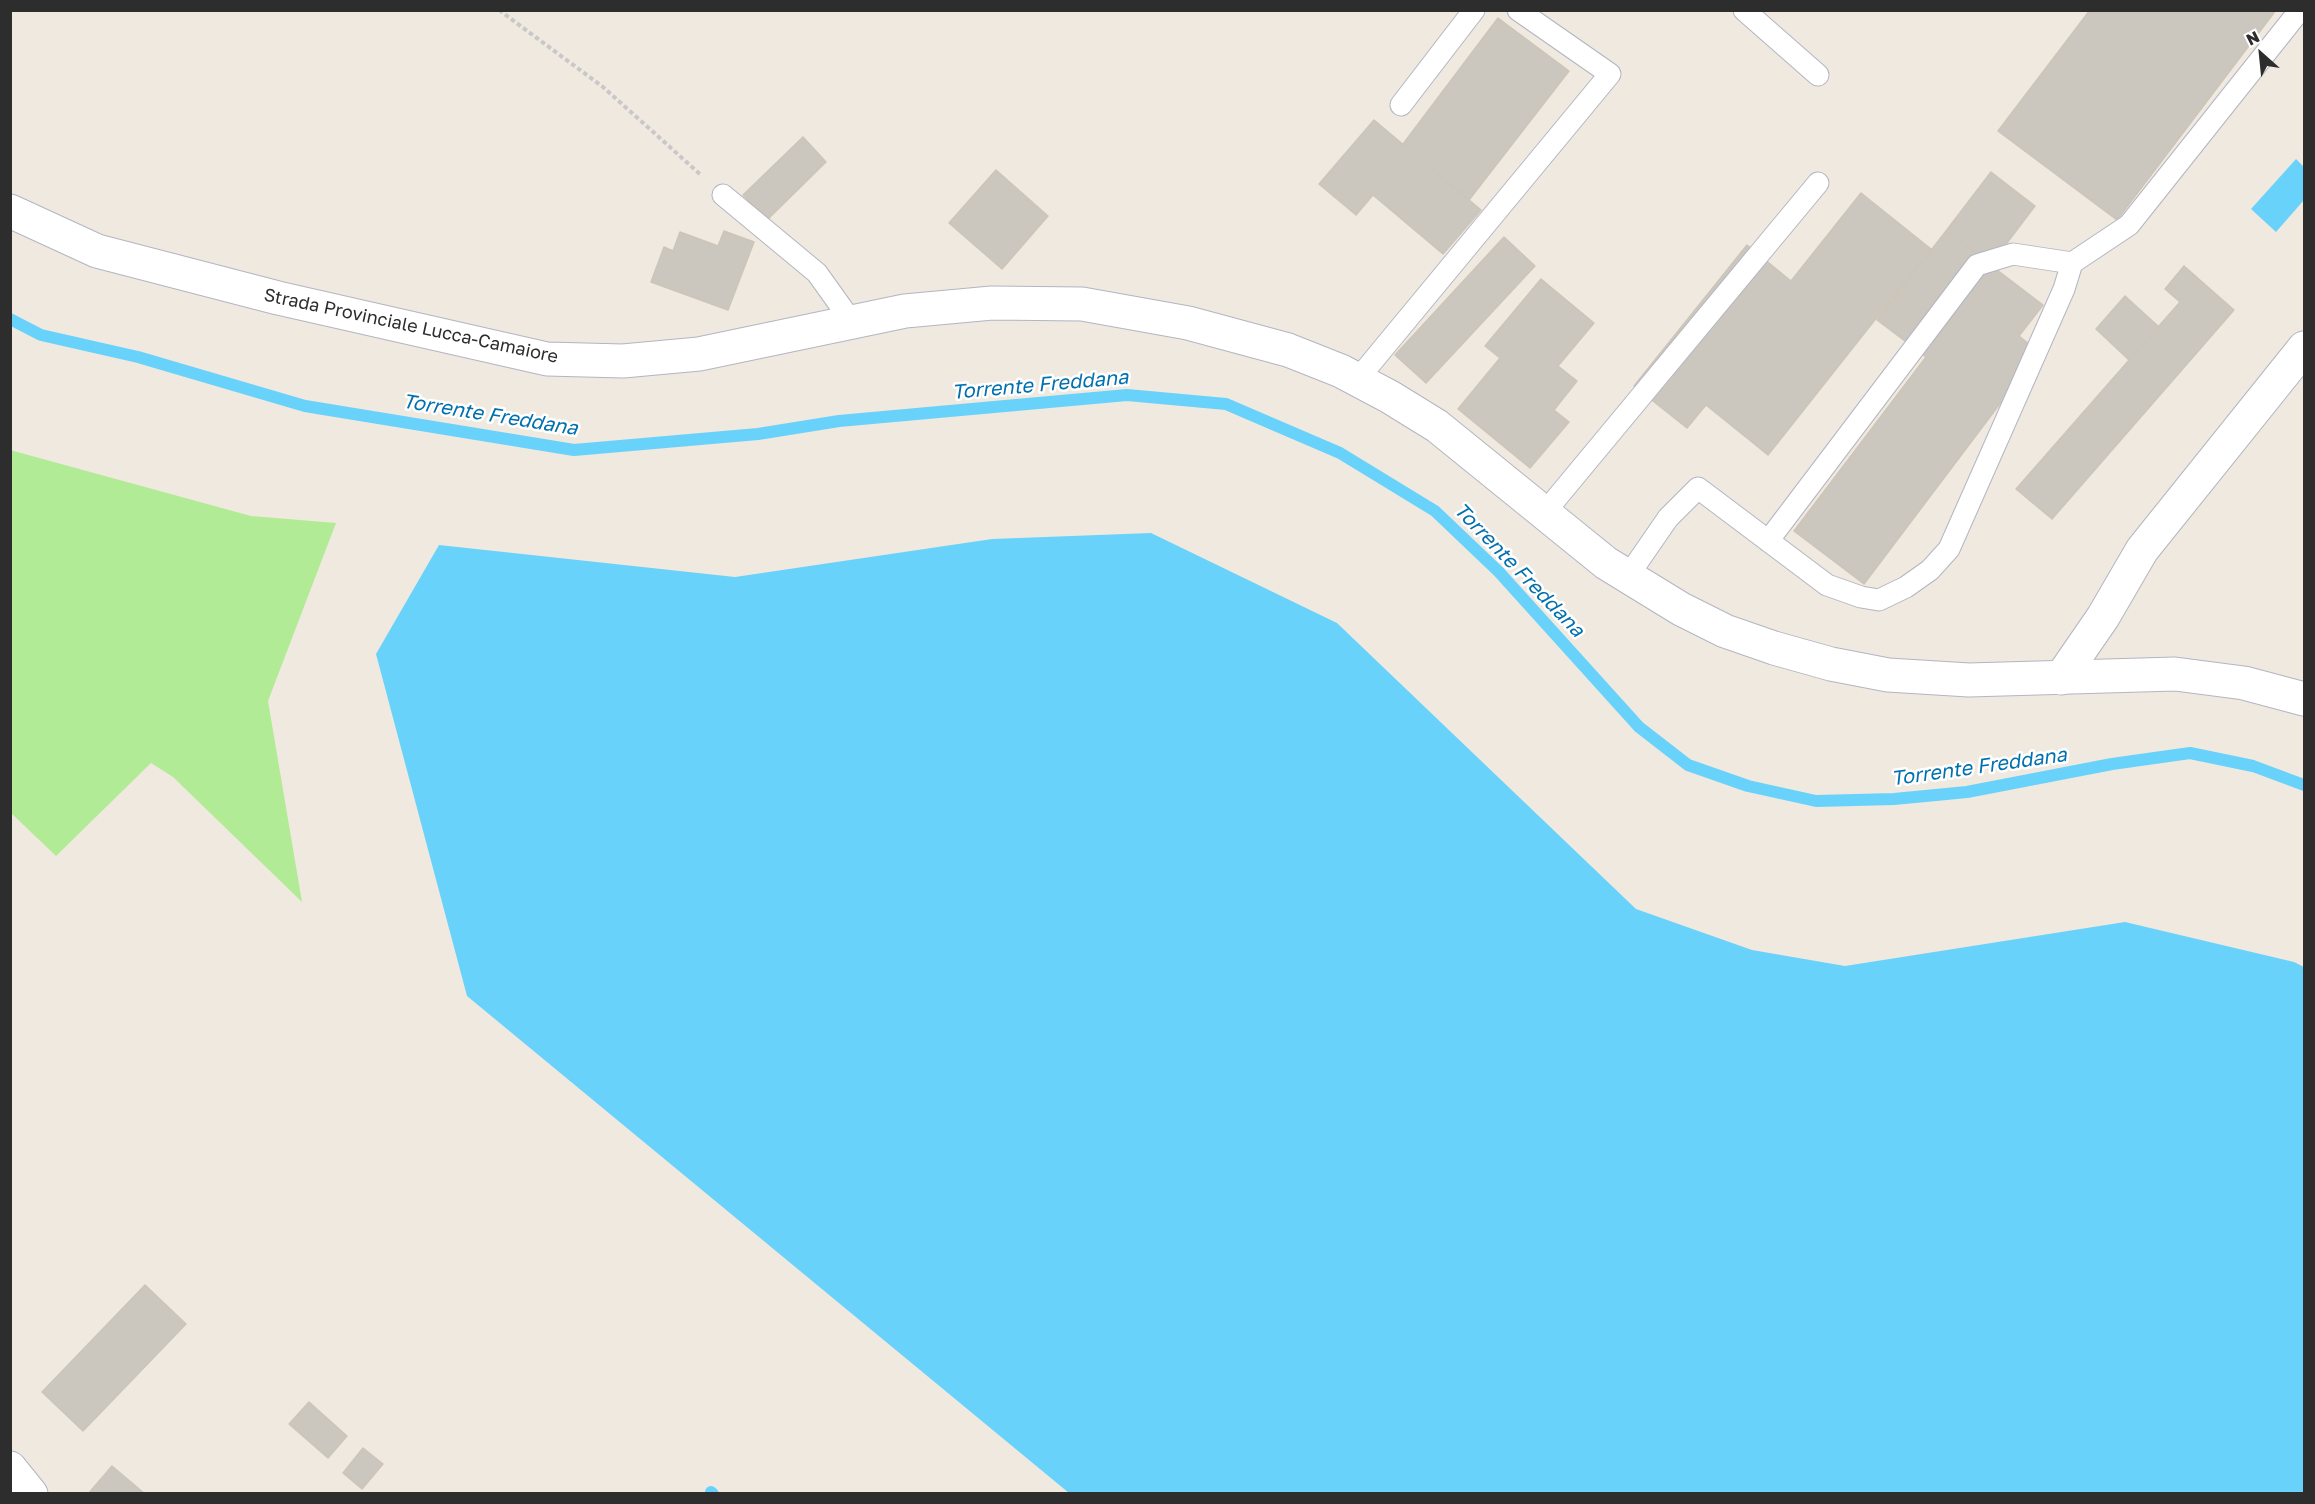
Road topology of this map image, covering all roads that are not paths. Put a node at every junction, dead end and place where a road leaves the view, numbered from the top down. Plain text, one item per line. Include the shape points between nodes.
1 (1474, 10) edge
2 (1518, 10) edge
3 (1744, 10) edge
4 (2300, 10) edge
5 (1818, 75) dead end
6 (1401, 105) dead end
7 (1818, 183) dead end
8 (723, 195) road end
9 (10, 211) edge
10 (2072, 263) junction
11 (852, 322) junction
12 (2304, 348) edge
13 (1358, 380) junction
14 (1545, 512) junction
15 (1768, 541) junction
16 (1628, 576) junction
17 (2061, 678) junction
18 (2304, 699) edge
19 (10, 1468) edge
20 (31, 1494) edge

1 - 6 lane
2 - 13 lane via 1610,74
3 - 5 lane
4 - 10 lane via 2129,225
7 - 14 lane
8 - 11 lane via 817,273
9 - 11 main road, Strada Provinciale Lucca-Camaiore via 97,251 278,298 548,359 623,361 699,354
10 - 15 lane via 2013,254 1977,265
10 - 15 lane via 1949,549 1930,570 1879,600 1861,597 1827,585
11 - 13 main road, Strada Provinciale Lucca-Camaiore via 905,311 992,303 1082,304 1239,335 1288,350
12 - 17 main road via 2142,550
13 - 14 main road, Strada Provinciale Lucca-Camaiore via 1437,426
14 - 16 main road, Strada Provinciale Lucca-Camaiore via 1606,563
15 - 16 lane via 1698,488 1668,518
16 - 17 main road, Strada Provinciale Lucca-Camaiore via 1725,631 1831,664 1888,675 1969,680
17 - 18 main road, Strada Provinciale Lucca-Camaiore via 2175,674 2244,683
19 - 20 main road

